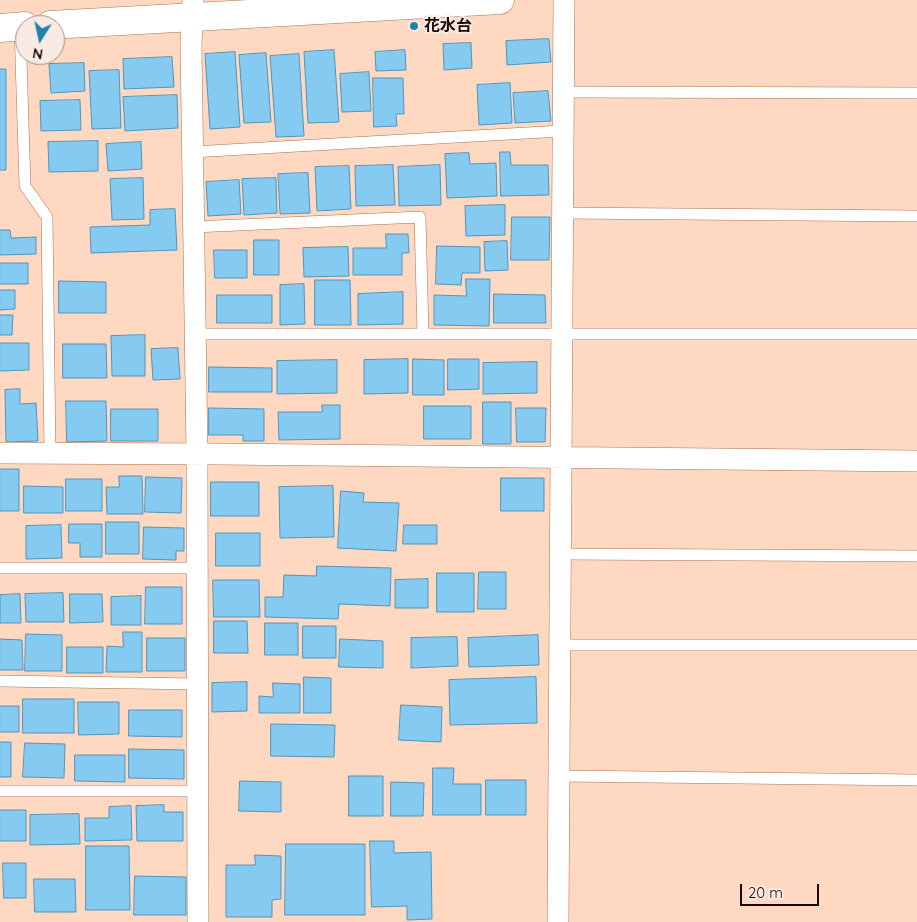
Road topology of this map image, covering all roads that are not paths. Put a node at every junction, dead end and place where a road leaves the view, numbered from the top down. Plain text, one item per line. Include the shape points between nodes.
1 (500, 0) edge
2 (564, 0) edge
3 (192, 9) edge
4 (65, 23) edge
5 (17, 65) edge
6 (563, 92) junction
7 (917, 93) edge
8 (562, 132) junction
9 (192, 152) junction
10 (562, 213) junction
11 (917, 216) edge
12 (193, 227) junction
13 (195, 334) junction
14 (423, 334) junction
15 (917, 334) edge
16 (561, 335) junction
17 (0, 453) edge
18 (50, 454) junction
19 (197, 454) junction
20 (561, 458) junction
21 (917, 462) edge
22 (560, 554) junction
23 (917, 556) edge
24 (0, 568) edge
25 (196, 568) junction
26 (559, 645) junction
27 (917, 645) edge
28 (0, 681) edge
29 (198, 684) junction
30 (559, 776) junction
31 (917, 780) edge
32 (0, 791) edge
33 (198, 791) junction
34 (198, 922) edge
35 (558, 922) edge

1 - 3 street
2 - 6 street
3 - 4 street
3 - 9 street
5 - 18 lane via 24,186 47,217
6 - 7 lane
6 - 8 street
8 - 9 lane
8 - 10 street
9 - 12 street
10 - 11 lane
10 - 16 street
12 - 13 street
12 - 14 lane via 420,217
13 - 14 lane
13 - 19 street
14 - 16 lane
15 - 16 lane
16 - 20 street
17 - 18 street
18 - 19 street
19 - 20 street
19 - 25 street
20 - 21 street
20 - 22 street
22 - 23 lane
22 - 26 street
24 - 25 lane
25 - 29 street
26 - 27 lane
26 - 30 street
28 - 29 lane
29 - 33 street
30 - 31 lane
30 - 35 street
32 - 33 lane
33 - 34 street

